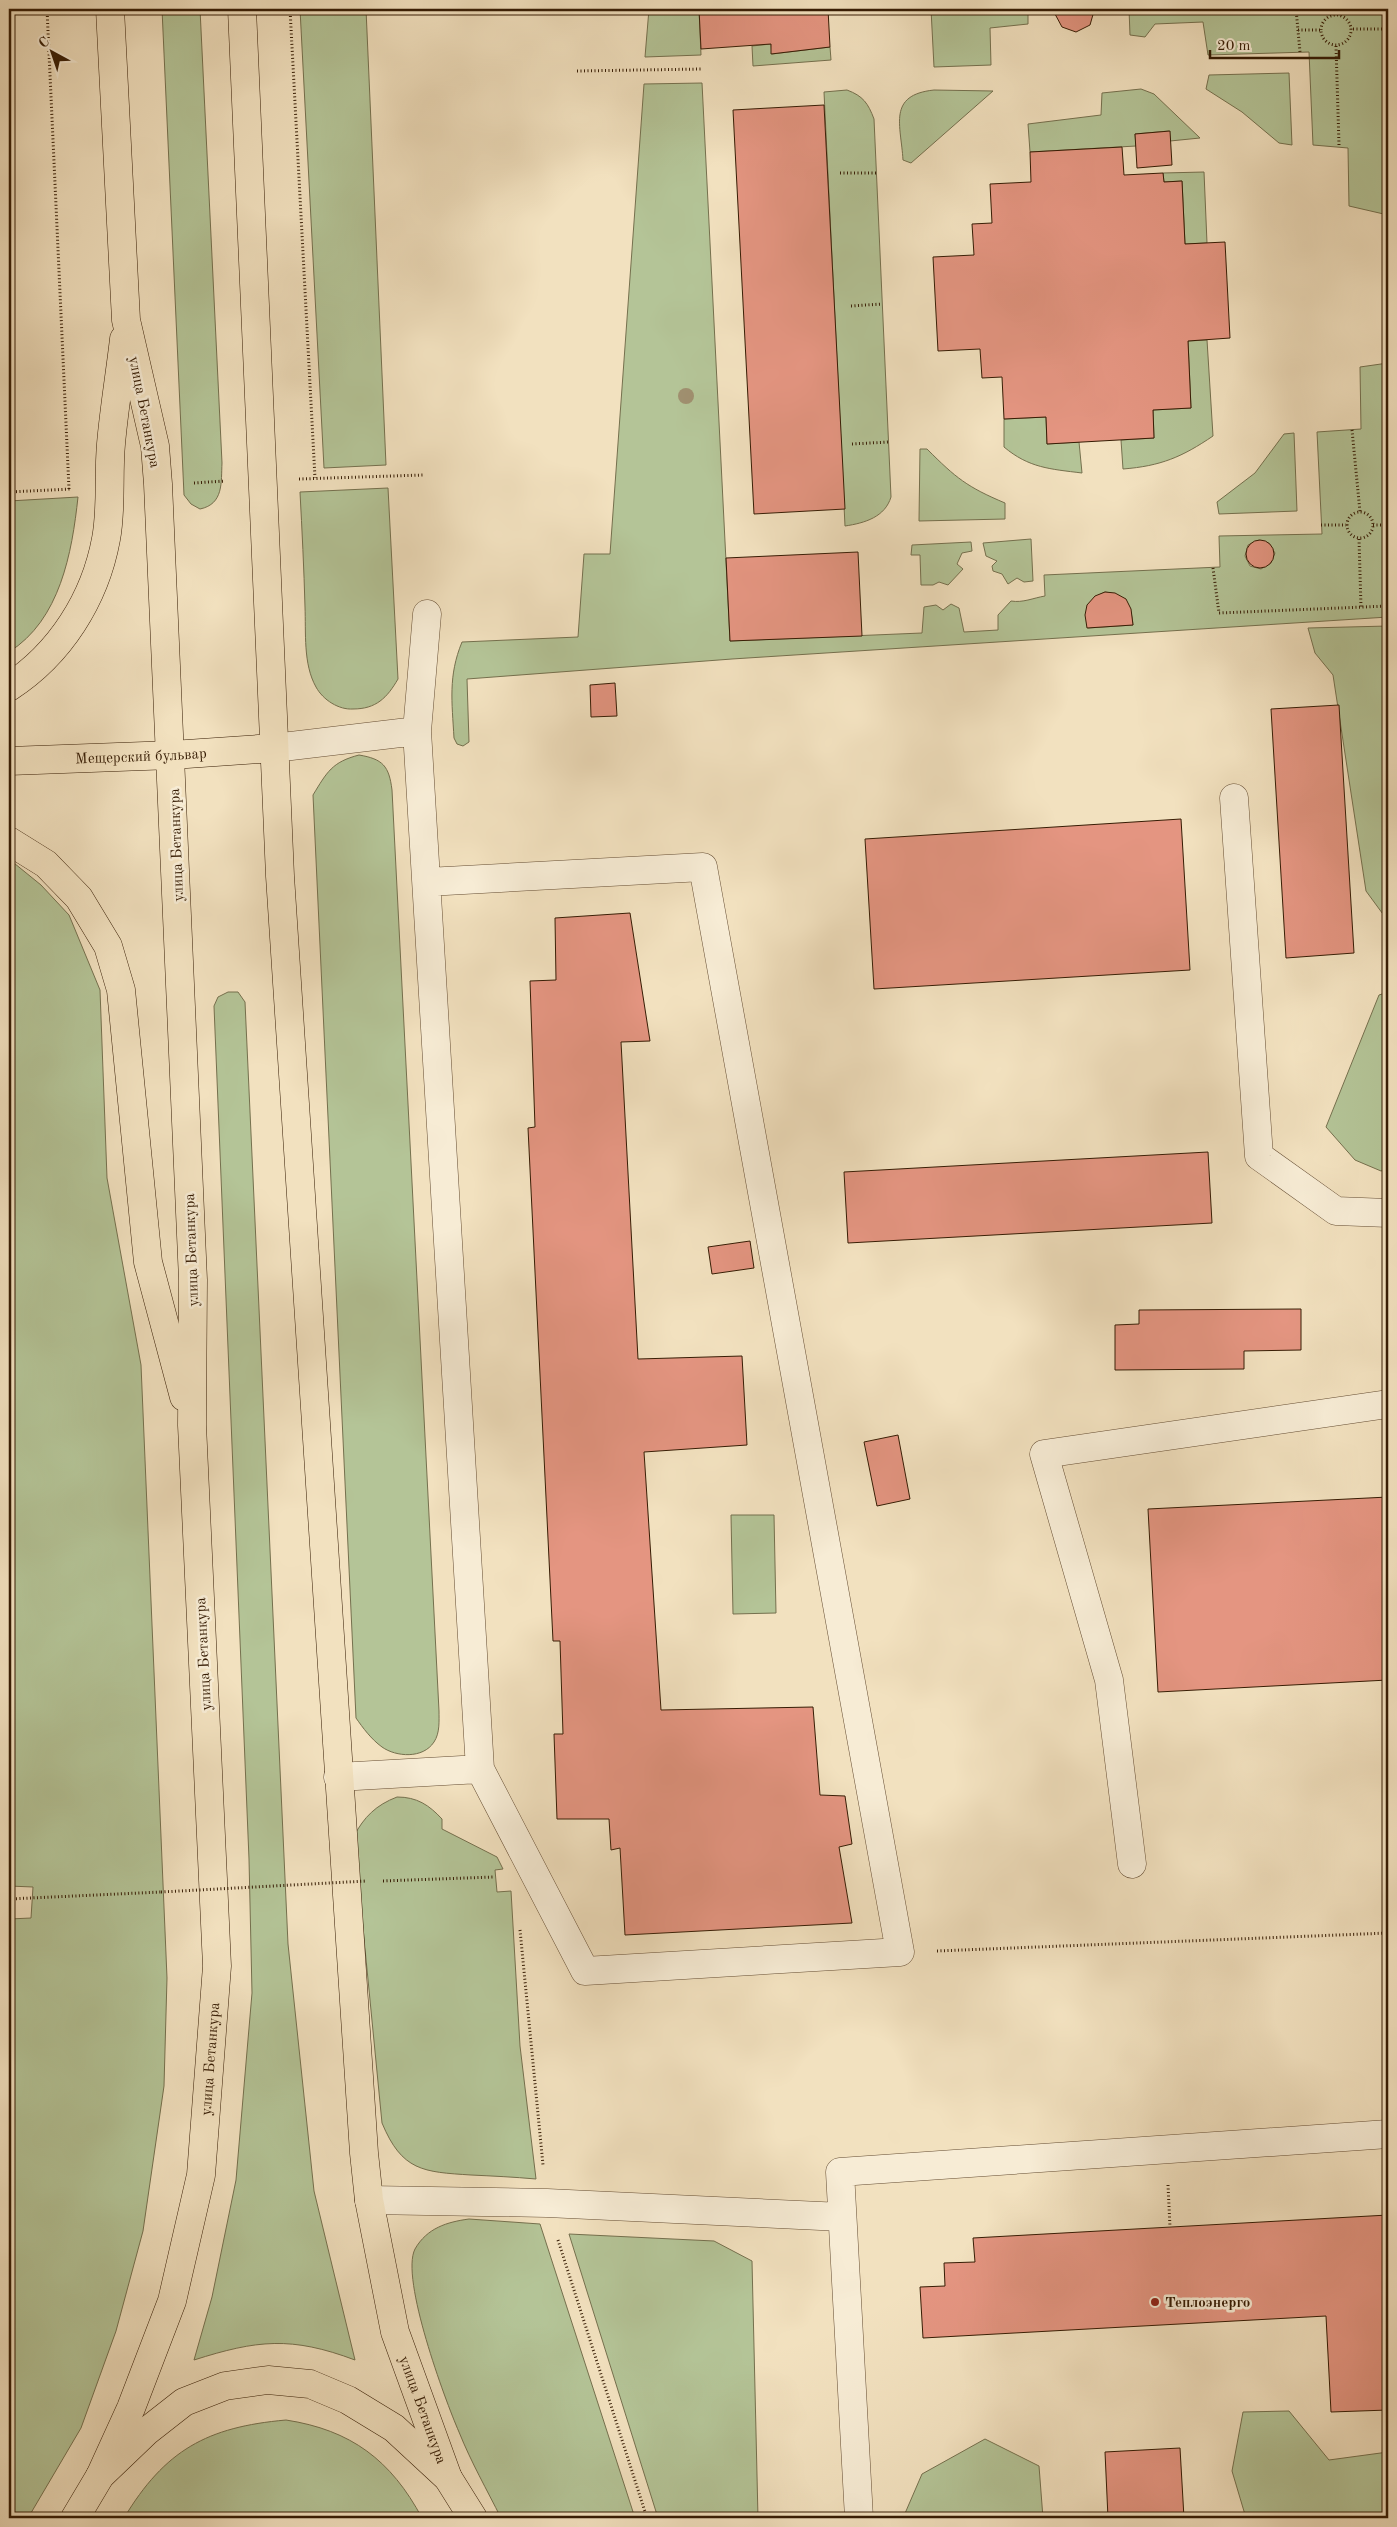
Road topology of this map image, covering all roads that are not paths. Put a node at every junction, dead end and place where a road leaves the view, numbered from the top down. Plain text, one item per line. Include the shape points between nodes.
1 (110, 9) edge
2 (242, 9) edge
3 (126, 320) junction
4 (427, 614) dead end
5 (9, 687) edge
6 (417, 731) junction
7 (274, 748) junction
8 (172, 755) junction
9 (9, 761) edge
10 (1234, 798) dead end
11 (9, 841) edge
12 (427, 882) junction
13 (1388, 1212) edge
14 (1388, 1404) edge
15 (192, 1425) junction
16 (480, 1769) junction
17 (338, 1777) junction
18 (1132, 1864) dead end
19 (1388, 2134) edge
20 (368, 2200) junction
21 (842, 2217) junction
22 (100, 2476) junction
23 (448, 2478) junction
24 (75, 2518) edge
25 (473, 2518) edge
26 (859, 2518) edge

1 - 3 main road, улица Бетанкура
2 - 7 main road, улица Бетанкура
3 - 5 main road via 111,446 106,539 95,582 73,624 47,658
3 - 8 main road, улица Бетанкура via 156,446
4 - 6 lane
6 - 7 lane
6 - 12 lane
7 - 8 main road, Мещерский бульвар
7 - 17 main road, улица Бетанкура
8 - 9 main road, Мещерский бульвар
8 - 15 main road, улица Бетанкура via 193,1280
10 - 13 lane via 1259,1156 1336,1211
11 - 15 main road via 46,864 79,898 108,946 121,990 148,1262
12 - 16 lane
12 - 16 lane via 703,867 900,1952 585,1971
14 - 18 lane via 1044,1454 1108,1680
15 - 22 main road, улица Бетанкура via 216,1966 201,2175 172,2301 131,2408
16 - 17 lane
17 - 20 main road, улица Бетанкура
19 - 21 lane via 840,2172
20 - 21 lane via 547,2203
20 - 23 main road, улица Бетанкура via 395,2332
21 - 26 lane
22 - 23 main road via 146,2431 184,2402 225,2386 268,2380 310,2384 348,2400 394,2428
22 - 24 main road
23 - 25 main road

